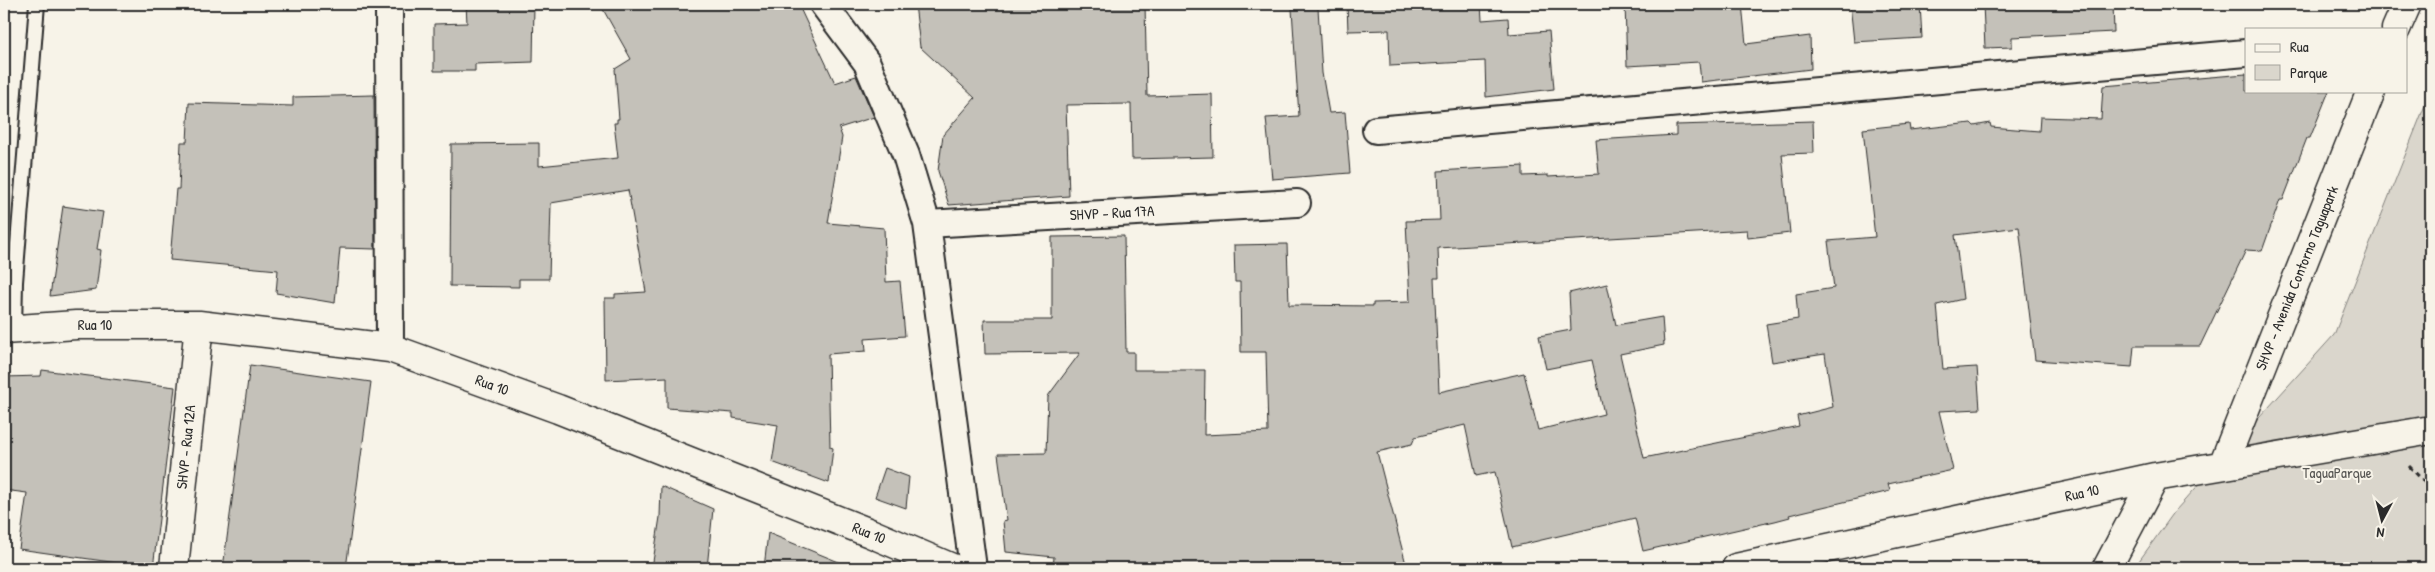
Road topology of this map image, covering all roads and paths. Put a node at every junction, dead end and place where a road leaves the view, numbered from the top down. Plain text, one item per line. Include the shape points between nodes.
1 (38, 4) edge
2 (389, 4) edge
3 (823, 4) edge
4 (2407, 4) edge
5 (2396, 28) edge
6 (2245, 53) edge
7 (2371, 92) edge
8 (1376, 130) dead end
9 (1297, 203) dead end
10 (927, 224) junction
11 (199, 325) junction
12 (9, 330) edge
13 (390, 348) junction
14 (2431, 430) edge
15 (2223, 465) junction
16 (2155, 477) junction
17 (174, 568) edge
18 (952, 568) edge
19 (973, 568) edge
20 (1736, 568) edge
21 (2107, 568) edge

1 - 12 lane
2 - 13 street
3 - 10 street via 867,63 906,155
4 - 5 street
6 - 8 street
7 - 15 street, SHVP - Avenida Contorno Taguapark
9 - 10 street, SHVP - Rua 17A
10 - 19 street
11 - 12 street, Rua 10 via 76,325
11 - 13 street, Rua 10
11 - 17 street, SHVP - Rua 12A
13 - 18 street, Rua 10 via 558,409
14 - 15 street, Rua 10
15 - 16 street, Rua 10
16 - 20 street, Rua 10
16 - 21 street

